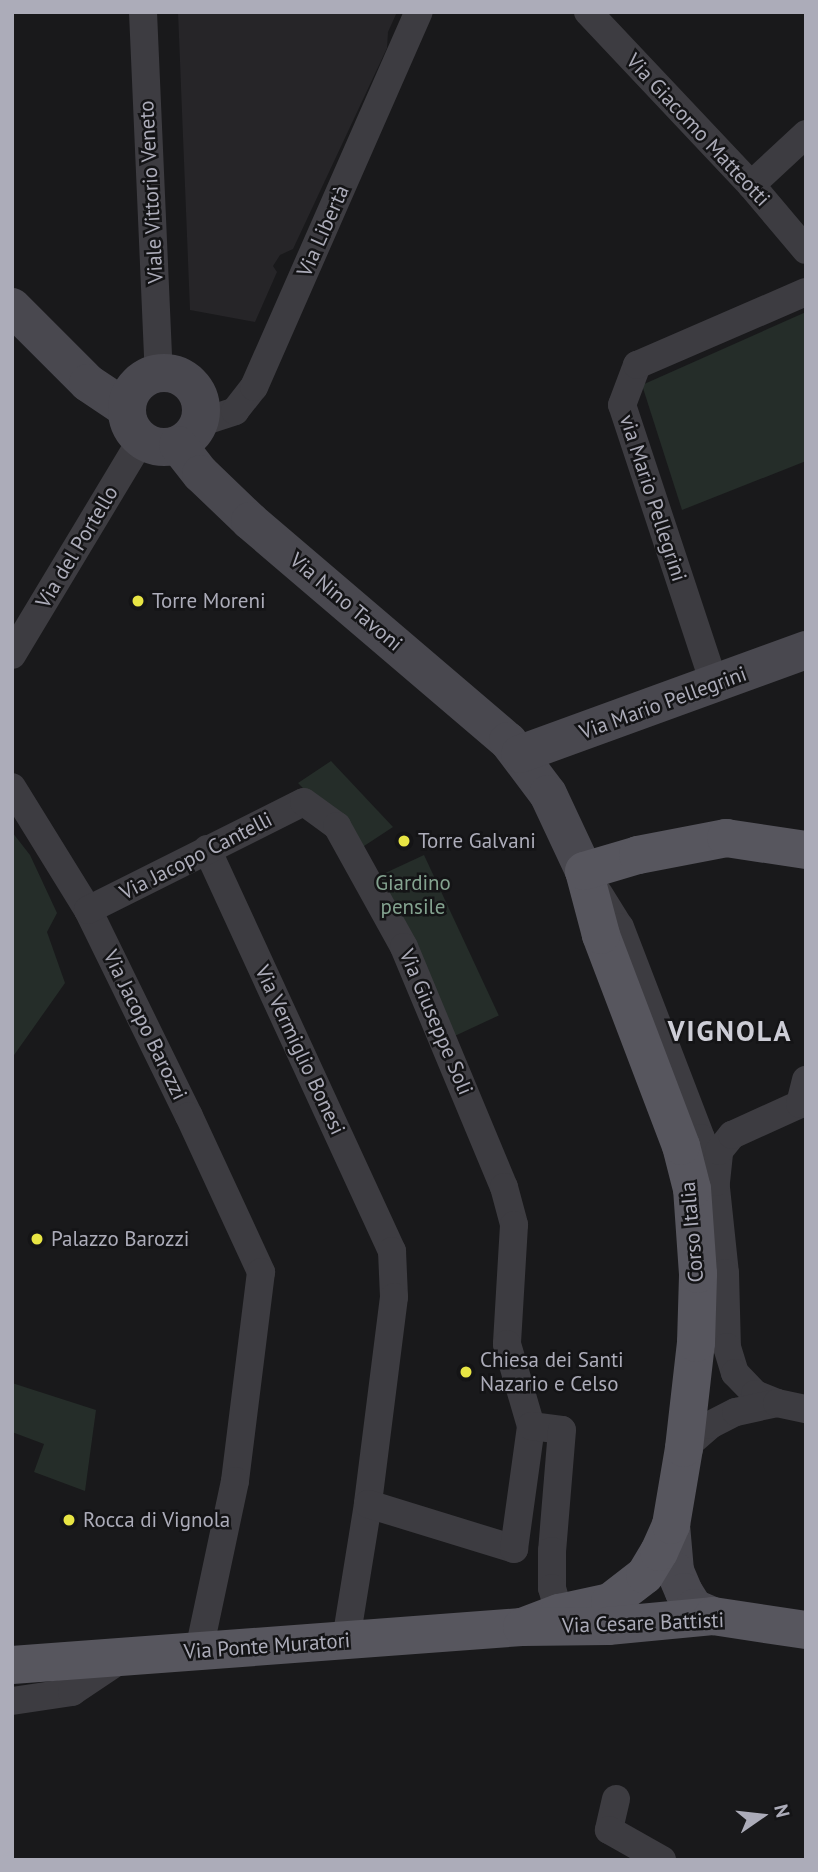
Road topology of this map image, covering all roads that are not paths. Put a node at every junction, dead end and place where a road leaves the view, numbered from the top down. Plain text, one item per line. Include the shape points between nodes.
1 (143, 12) edge
2 (419, 12) edge
3 (587, 12) edge
4 (806, 134) edge
5 (751, 185) junction
6 (806, 250) edge
7 (806, 292) edge
8 (12, 307) edge
9 (159, 372) junction
10 (162, 429) junction
11 (806, 650) edge
12 (12, 655) edge
13 (715, 686) junction
14 (520, 754) junction
15 (12, 787) edge
16 (304, 802) joint
17 (207, 849) junction
18 (806, 850) edge
19 (584, 871) junction
20 (88, 910) junction
21 (806, 1080) edge
22 (716, 1188) junction
23 (777, 1404) junction
24 (806, 1409) edge
25 (531, 1426) junction
26 (684, 1448) junction
27 (368, 1504) junction
28 (671, 1525) junction
29 (559, 1614) junction
30 (713, 1616) junction
31 (522, 1627) junction
32 (806, 1630) edge
33 (346, 1640) junction
34 (200, 1651) junction
35 (124, 1657) junction
36 (12, 1665) edge
37 (12, 1701) edge
38 (616, 1799) dead end
39 (662, 1860) edge

1 - 9 street, Viale Vittorio Veneto
2 - 10 street, Via Libertà via 254,387 235,411
3 - 5 street, Via Giacomo Matteotti
4 - 5 street
5 - 6 street, Via Giacomo Matteotti
7 - 13 street, via Mario Pellegrini via 637,365 622,405
8 - 10 main road, Via Nino Tavoni via 88,383
9 - 10 main road via 136,385
9 - 10 main road via 178,375 194,386 201,404
10 - 12 street, Via del Portello
10 - 14 main road, Via Nino Tavoni via 250,521
11 - 13 main road, Via Mario Pellegrini
13 - 14 main road, Via Mario Pellegrini
14 - 19 main road, Corso Italia via 548,794
15 - 20 street, Via Jacopo Barozzi
16 - 17 street, Via Jacopo Cantelli
16 - 25 street, Via Giuseppe Soli via 337,826 404,947 504,1187 514,1225 508,1344
17 - 20 street, Via Jacopo Cantelli
17 - 27 street, Via Vermiglio Bonesi via 392,1251 394,1297
18 - 19 main road via 726,838
19 - 22 street, Corso Italia via 620,927
19 - 26 main road, Corso Italia via 601,935 681,1146 692,1189 698,1274 696,1343
20 - 34 street, Via Jacopo Barozzi via 261,1272 235,1481
21 - 22 street via 800,1104 732,1135 719,1151
22 - 23 street, Corso Italia via 727,1347 735,1373 755,1394
23 - 24 street
23 - 26 street via 736,1412 710,1425
25 - 27 street via 514,1549
25 - 29 street via 562,1430 552,1551 552,1588
26 - 28 main road, Corso Italia
27 - 33 street
28 - 29 main road, Corso Italia via 645,1575 628,1591 610,1602
28 - 30 main road, Corso Italia via 675,1571 684,1592 694,1608
29 - 31 main road, Corso Italia
30 - 31 main road, Via Cesare Battisti via 608,1626
30 - 32 main road, Via Cesare Battisti
31 - 33 main road, Via Ponte Muratori
33 - 34 main road, Via Ponte Muratori
34 - 35 main road, Via Ponte Muratori
35 - 36 main road, Via Ponte Muratori
35 - 37 street via 72,1692
38 - 39 street via 609,1830

